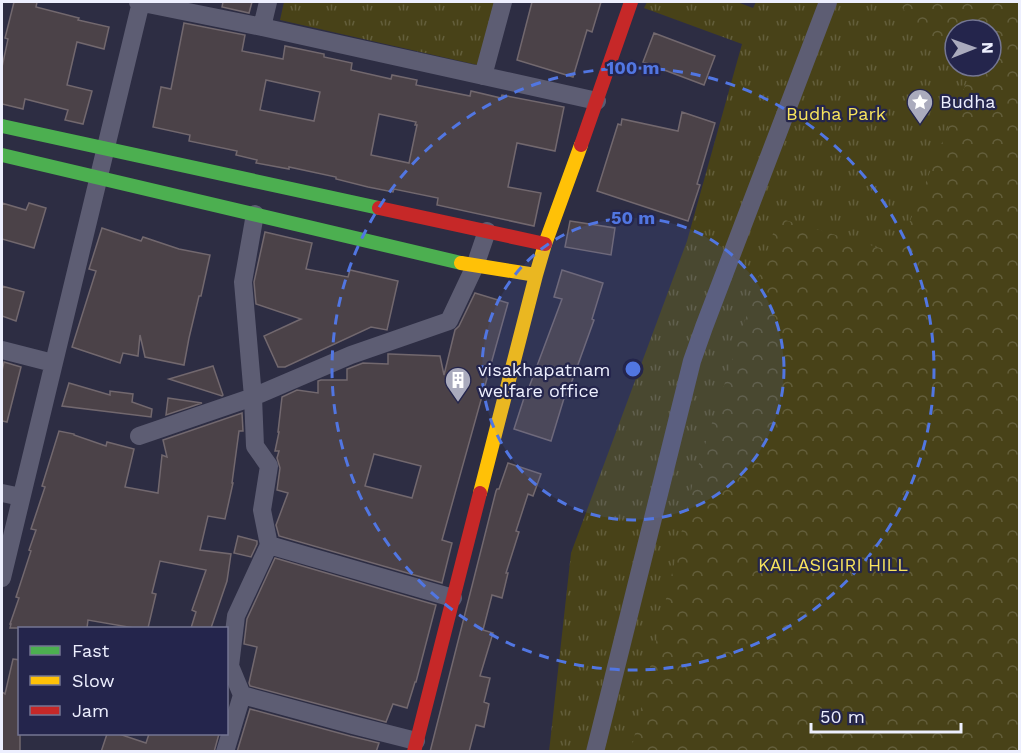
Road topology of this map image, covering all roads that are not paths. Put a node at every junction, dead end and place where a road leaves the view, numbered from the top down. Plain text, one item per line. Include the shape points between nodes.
1 (140, 2) edge
2 (268, 2) edge
3 (502, 2) edge
4 (631, 2) edge
5 (828, 2) edge
6 (262, 27) junction
7 (483, 76) junction
8 (597, 101) junction
9 (2, 126) edge
10 (106, 149) junction
11 (2, 155) edge
12 (98, 177) junction
13 (255, 214) junction
14 (487, 231) junction
15 (545, 244) junction
16 (476, 266) junction
17 (536, 275) junction
18 (2, 350) edge
19 (53, 363) junction
20 (253, 397) junction
21 (139, 436) dead end
22 (2, 493) edge
23 (21, 497) junction
24 (269, 545) junction
25 (2, 578) edge
26 (453, 598) junction
27 (242, 695) junction
28 (415, 746) edge
29 (225, 752) edge
30 (595, 752) edge

1 - 6 street
1 - 10 street
2 - 6 street
3 - 7 street
4 - 8 street
5 - 30 street via 692,361
6 - 7 street
7 - 8 street
8 - 15 street
9 - 10 street
10 - 12 street
10 - 14 street
11 - 12 street
12 - 13 street
12 - 19 street
13 - 16 street
13 - 20 street via 243,282
14 - 15 street
14 - 16 street
15 - 17 street
16 - 17 street
16 - 20 street via 449,321 351,355
17 - 26 street
18 - 19 street
19 - 23 street
20 - 21 street
20 - 24 street via 255,446 269,466 262,510
22 - 23 street
23 - 25 street
24 - 26 street
24 - 27 street via 236,616 230,666
26 - 28 street
27 - 28 street
27 - 29 street

